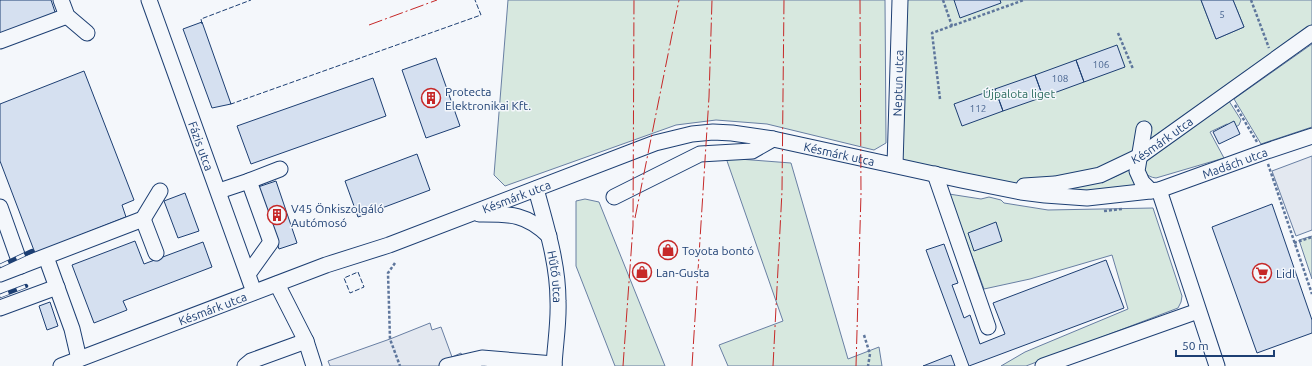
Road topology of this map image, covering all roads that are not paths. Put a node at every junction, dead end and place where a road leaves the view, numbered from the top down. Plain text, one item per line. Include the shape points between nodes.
1 (61, 0) edge
2 (149, 0) edge
3 (900, 0) edge
4 (67, 16) junction
5 (88, 33) dead end
6 (1312, 33) edge
7 (0, 41) edge
8 (1312, 136) edge
9 (773, 139) junction
10 (1140, 156) junction
11 (895, 165) junction
12 (280, 169) dead end
13 (935, 174) junction
14 (249, 181) junction
15 (987, 185) junction
16 (536, 189) junction
17 (160, 190) dead end
18 (1155, 190) junction
19 (219, 191) junction
20 (614, 197) dead end
21 (0, 207) edge
22 (472, 214) junction
23 (143, 219) junction
24 (549, 236) junction
25 (156, 253) dead end
26 (46, 257) junction
27 (21, 266) junction
28 (0, 274) edge
29 (248, 274) junction
30 (277, 284) junction
31 (57, 287) junction
32 (254, 292) junction
33 (0, 308) edge
34 (1198, 310) junction
35 (988, 327) dead end
36 (306, 341) junction
37 (80, 359) junction
38 (554, 365) edge
39 (61, 366) edge
40 (245, 366) edge
41 (314, 366) edge
42 (447, 366) edge
43 (1043, 366) edge
44 (1217, 366) edge

1 - 4 street
2 - 19 street, Fázis utca
3 - 11 street, Neptun utca
4 - 5 street
4 - 7 street
6 - 10 street, Késmárk utca
8 - 18 street, Madách utca
9 - 11 street, Késmárk utca
9 - 16 street, Késmárk utca via 713,132 676,137
9 - 20 street via 752,151 700,154
10 - 15 street, Késmárk utca via 1100,175 1077,180 1024,186
10 - 18 street via 1137,171 1142,182
11 - 13 street, Késmárk utca
12 - 14 street
13 - 15 street, Késmárk utca
13 - 35 street
14 - 19 street
14 - 29 street via 271,242
15 - 18 street, Késmárk utca via 1021,192 1087,198
16 - 22 street, Késmárk utca
16 - 24 street, Hűtő utca
17 - 23 street
18 - 34 street
19 - 29 street, Fázis utca
21 - 27 street
22 - 24 street via 512,214 533,223
22 - 30 street, Késmárk utca
23 - 25 street
23 - 26 street
24 - 38 street, Hűtő utca via 558,302
26 - 27 street
26 - 31 street
27 - 28 street
29 - 32 street, Fázis utca
30 - 32 street, Késmárk utca
30 - 36 street
31 - 33 street
31 - 37 street
32 - 37 street, Késmárk utca
34 - 43 street
34 - 44 street
36 - 40 street via 251,361
36 - 41 street
37 - 39 street, Késmárk utca
38 - 42 street via 482,358

